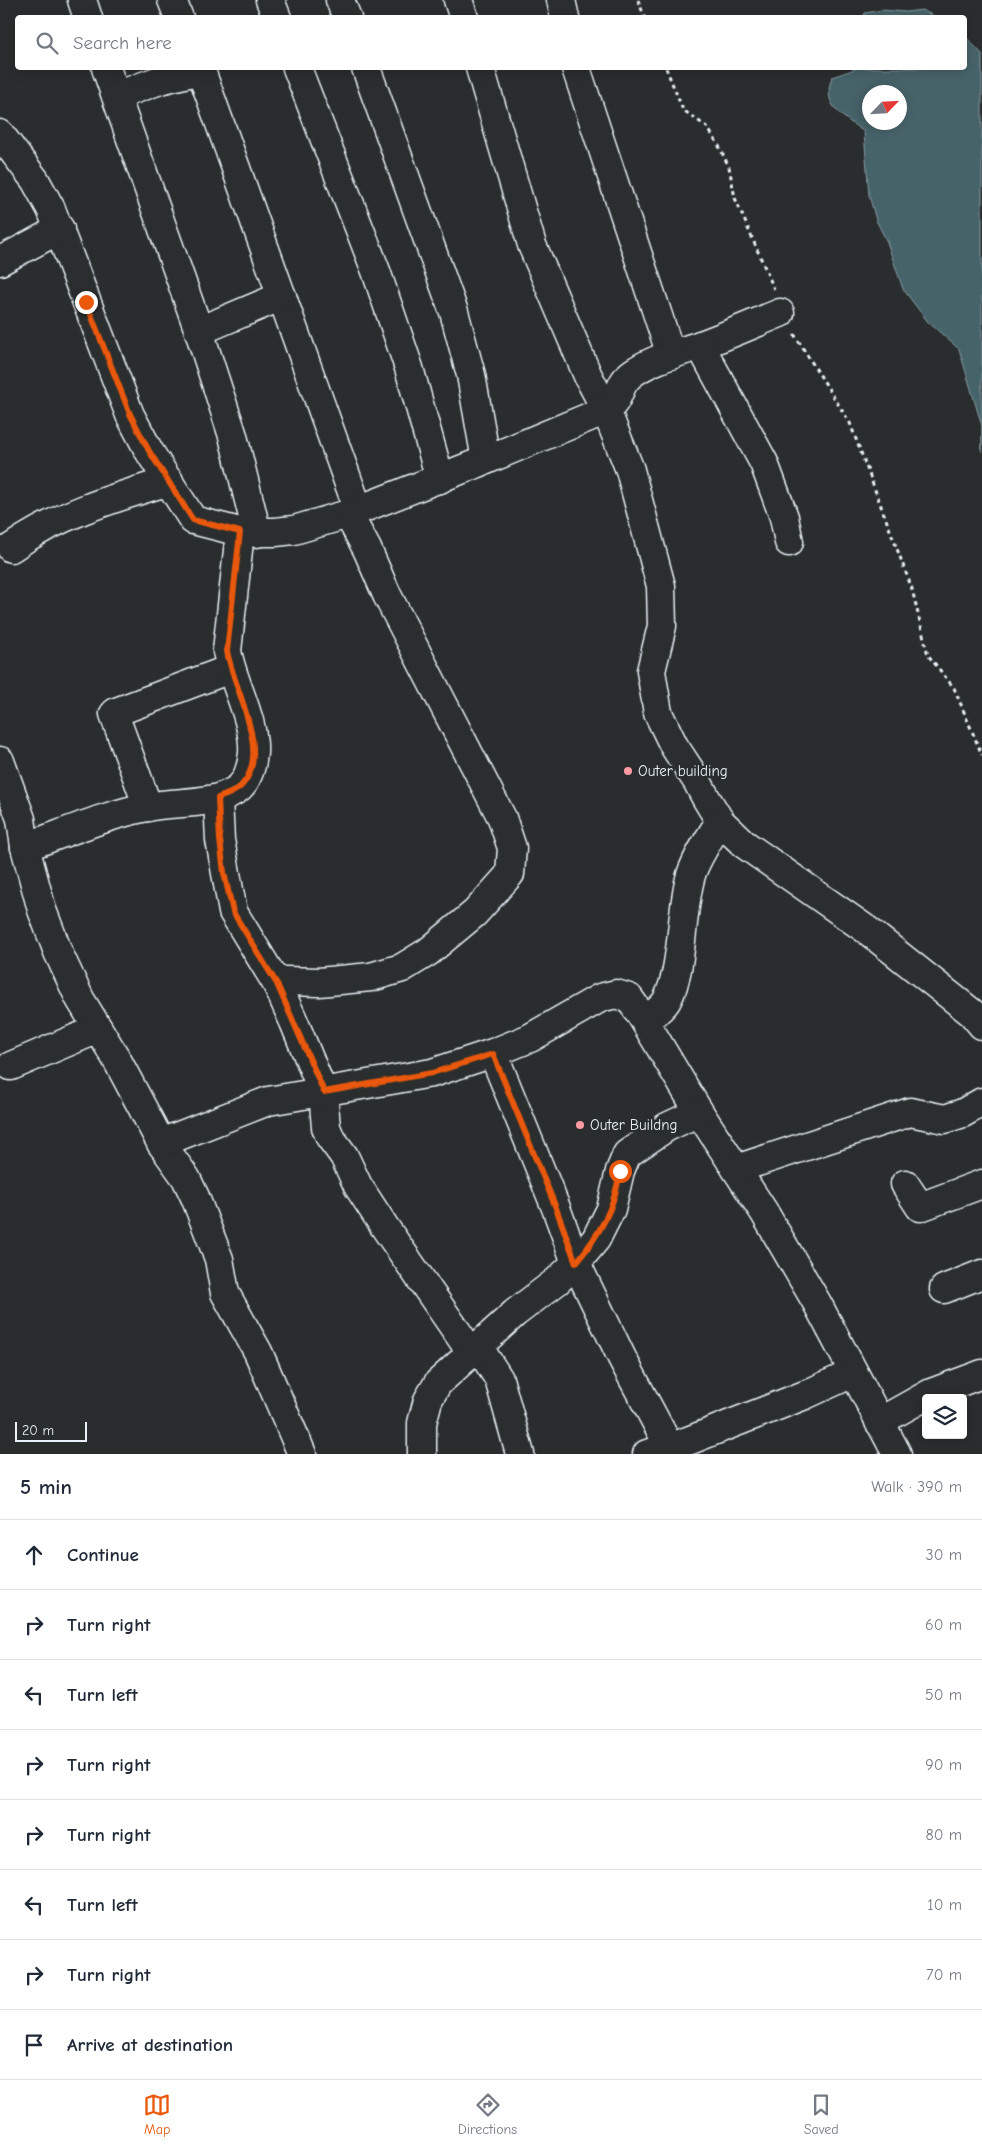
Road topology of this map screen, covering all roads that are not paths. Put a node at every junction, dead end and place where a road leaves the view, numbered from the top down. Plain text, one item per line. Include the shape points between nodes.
1 (82, 0) edge
2 (172, 0) edge
3 (270, 0) edge
4 (340, 0) edge
5 (458, 0) edge
6 (561, 0) edge
7 (87, 15) edge
8 (178, 15) edge
9 (276, 15) edge
10 (346, 15) edge
11 (463, 15) edge
12 (564, 15) edge
13 (107, 70) edge
14 (196, 70) edge
15 (200, 70) edge
16 (298, 70) edge
17 (367, 70) edge
18 (481, 70) edge
19 (577, 70) edge
20 (116, 96) junction
21 (0, 134) edge
22 (60, 229) junction
23 (0, 261) edge
24 (282, 296) junction
25 (780, 313) road end
26 (199, 331) junction
27 (700, 346) junction
28 (671, 355) junction
29 (606, 410) junction
30 (486, 460) junction
31 (440, 478) junction
32 (169, 481) junction
33 (353, 512) junction
34 (248, 532) junction
35 (789, 542) dead end
36 (12, 548) dead end
37 (230, 669) junction
38 (0, 761) edge
39 (218, 798) junction
40 (148, 807) junction
41 (720, 821) junction
42 (25, 847) junction
43 (277, 984) junction
44 (645, 1021) junction
45 (982, 1024) edge
46 (98, 1029) junction
47 (493, 1054) junction
48 (11, 1066) dead end
49 (324, 1092) junction
50 (982, 1102) edge
51 (699, 1112) junction
52 (161, 1143) junction
53 (736, 1169) junction
54 (905, 1184) dead end
55 (982, 1184) edge
56 (576, 1263) junction
57 (982, 1274) edge
58 (944, 1289) dead end
59 (474, 1349) junction
60 (853, 1373) junction
61 (982, 1374) edge
62 (879, 1422) junction
63 (658, 1451) edge
64 (302, 1454) edge
65 (422, 1454) edge
66 (520, 1454) edge
67 (897, 1454) edge

1 - 7 street
2 - 8 street
3 - 9 street
4 - 10 street
5 - 11 street
6 - 12 street
13 - 20 street
14 - 20 street
15 - 24 street
16 - 31 street via 376,271 409,368
17 - 30 street via 454,312
18 - 29 street via 532,245 588,376
19 - 28 street
20 - 26 street
21 - 22 street via 35,180
22 - 23 street
22 - 32 street via 130,414
24 - 26 street
24 - 33 street
25 - 27 street
26 - 34 street via 233,436
27 - 28 street
27 - 35 street via 764,463 784,517
28 - 29 street via 630,375 620,386 615,402
29 - 30 street
29 - 41 street via 630,470 661,586 662,626 651,671 658,713 674,746
30 - 31 street
31 - 33 street
32 - 34 street via 193,520
32 - 36 street via 91,506 34,532
33 - 34 street via 294,530
33 - 43 street via 387,595 502,818 512,848 510,874 475,913 428,952 402,968 372,977
34 - 37 street via 227,651
37 - 39 street via 249,722 253,754 243,785
37 - 40 street via 114,714
38 - 42 street via 21,819
39 - 40 street
39 - 43 street via 224,873 233,912
40 - 42 street
41 - 44 street via 692,874 684,908 676,977 667,1001
41 - 45 street via 744,844 884,943
42 - 46 street via 42,910 58,952
43 - 49 street
44 - 47 street via 629,998 616,994 600,998 530,1038
44 - 51 street
46 - 48 street
46 - 52 street
47 - 49 street via 432,1073
47 - 56 street
49 - 52 street via 268,1101
49 - 59 street via 326,1127 358,1186
50 - 53 street via 945,1119 910,1112
51 - 53 street
51 - 56 street via 667,1127 628,1154 605,1221 596,1239
52 - 64 street via 186,1178 201,1211 219,1259 226,1293 258,1352
53 - 60 street via 774,1229
54 - 55 street via 920,1207
56 - 59 street
56 - 63 street via 622,1358
57 - 58 street
59 - 65 street via 438,1383 428,1400 422,1423
59 - 66 street via 499,1379
60 - 62 street
60 - 63 street via 805,1395
61 - 62 street via 931,1393
62 - 67 street

